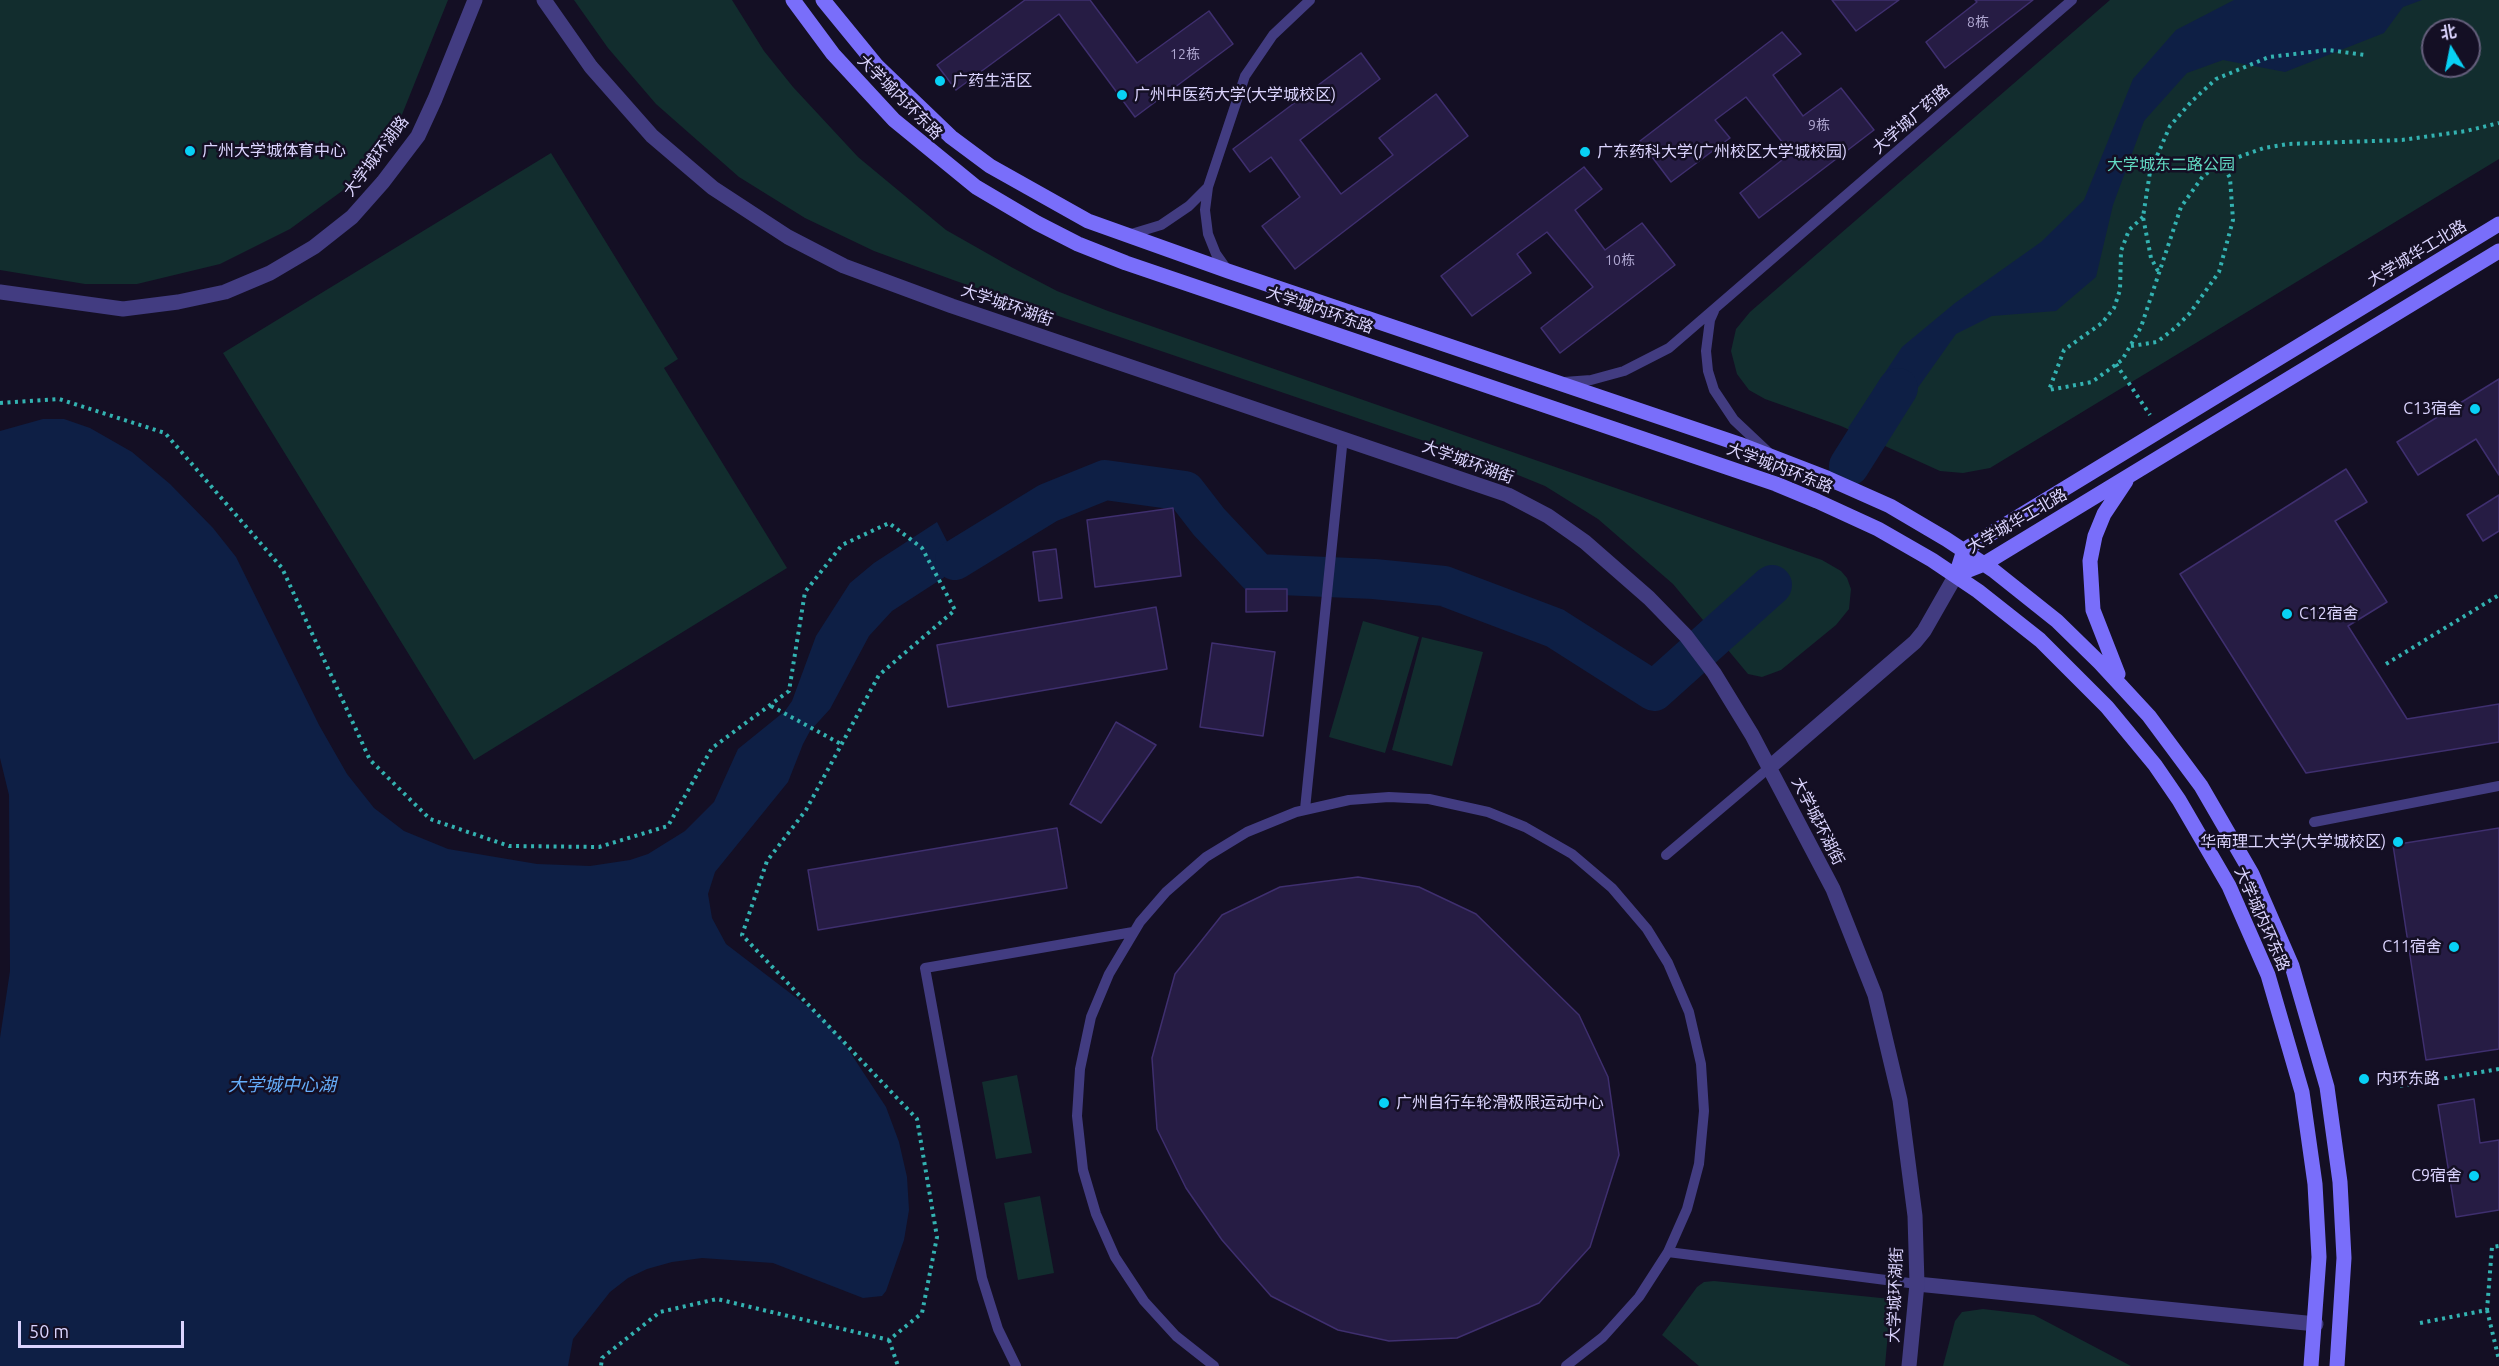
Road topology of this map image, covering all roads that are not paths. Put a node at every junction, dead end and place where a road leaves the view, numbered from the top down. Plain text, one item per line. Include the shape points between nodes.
1 (475, 0) edge
2 (544, 0) edge
3 (793, 0) edge
4 (823, 0) edge
5 (1310, 0) edge
6 (2072, 0) edge
7 (1208, 187) junction
8 (2499, 224) edge
9 (1125, 236) junction
10 (2499, 251) edge
11 (1228, 271) junction
12 (0, 292) edge
13 (1716, 308) junction
14 (1555, 382) junction
15 (1343, 437) junction
16 (1774, 456) junction
17 (2132, 474) junction
18 (1964, 550) junction
19 (1984, 564) junction
20 (1956, 575) junction
21 (2126, 690) junction
22 (1770, 767) junction
23 (2499, 786) edge
24 (1305, 809) junction
25 (2314, 822) dead end
26 (1666, 855) dead end
27 (1133, 932) junction
28 (1668, 1252) junction
29 (1917, 1284) junction
30 (2316, 1324) junction
31 (1016, 1366) edge
32 (1214, 1366) edge
33 (1566, 1366) edge
34 (1910, 1366) edge
35 (2311, 1366) edge
36 (2337, 1366) edge

1 - 12 street, 大学城环湖路 via 417,136 352,217 314,247 270,273 225,292 178,302 123,309
2 - 15 street, 大学城环湖街 via 591,67 652,136 721,193 796,241 844,266 915,293
3 - 20 main road, 大学城内环东路 via 858,84 935,156 976,187 1078,244 1776,484 1878,529
4 - 9 main road, 大学城内环东路 via 877,66 951,137 1034,192
5 - 7 lane via 1273,35 1245,76
6 - 13 lane, 大学城广药路
7 - 9 lane via 1161,225
7 - 11 lane via 1208,234
8 - 18 main road, 大学城华工北路
9 - 11 main road, 大学城内环东路
10 - 17 main road, 大学城华工北路
11 - 14 main road, 大学城内环东路
13 - 14 lane, 大学城广药路 via 1669,348 1637,366 1591,380
13 - 16 lane via 1710,320 1706,351 1714,390 1734,420
14 - 16 main road, 大学城内环东路
15 - 22 street, 大学城环湖街 via 1508,495 1548,516 1614,566 1686,636 1714,673
15 - 24 lane
16 - 18 main road, 大学城内环东路 via 1890,506
17 - 19 main road, 大学城华工北路
17 - 21 main road via 2104,514 2095,536 2090,585 2101,636
18 - 19 main road, 大学城内环东路
18 - 20 main road, 大学城华工北路
19 - 20 main road, 大学城华工北路
19 - 21 main road, 大学城内环东路 via 2057,621
20 - 22 street via 1915,642
20 - 30 main road, 大学城内环东路 via 2040,640 2129,732 2192,820 2243,914 2281,1012 2302,1092 2318,1219
21 - 36 main road, 大学城内环东路 via 2175,750 2236,844 2274,920 2305,1005 2327,1087 2340,1182 2344,1257
22 - 26 lane
22 - 29 street, 大学城环湖街 via 1833,889 1875,995 1900,1100 1915,1216
23 - 25 lane
24 - 27 lane via 1258,826 1206,857 1166,892
24 - 28 lane via 1389,797 1429,799 1488,812 1566,850 1603,879 1635,913 1665,957 1682,993 1702,1078 1704,1118 1699,1164 1687,1209
27 - 31 lane via 925,968 982,1278 998,1329
27 - 32 lane via 1100,992 1083,1050 1077,1116 1083,1170 1103,1233 1128,1280 1166,1327
28 - 29 lane
28 - 33 lane via 1622,1318
29 - 30 street
29 - 34 street, 大学城环湖街
30 - 35 main road, 大学城内环东路

